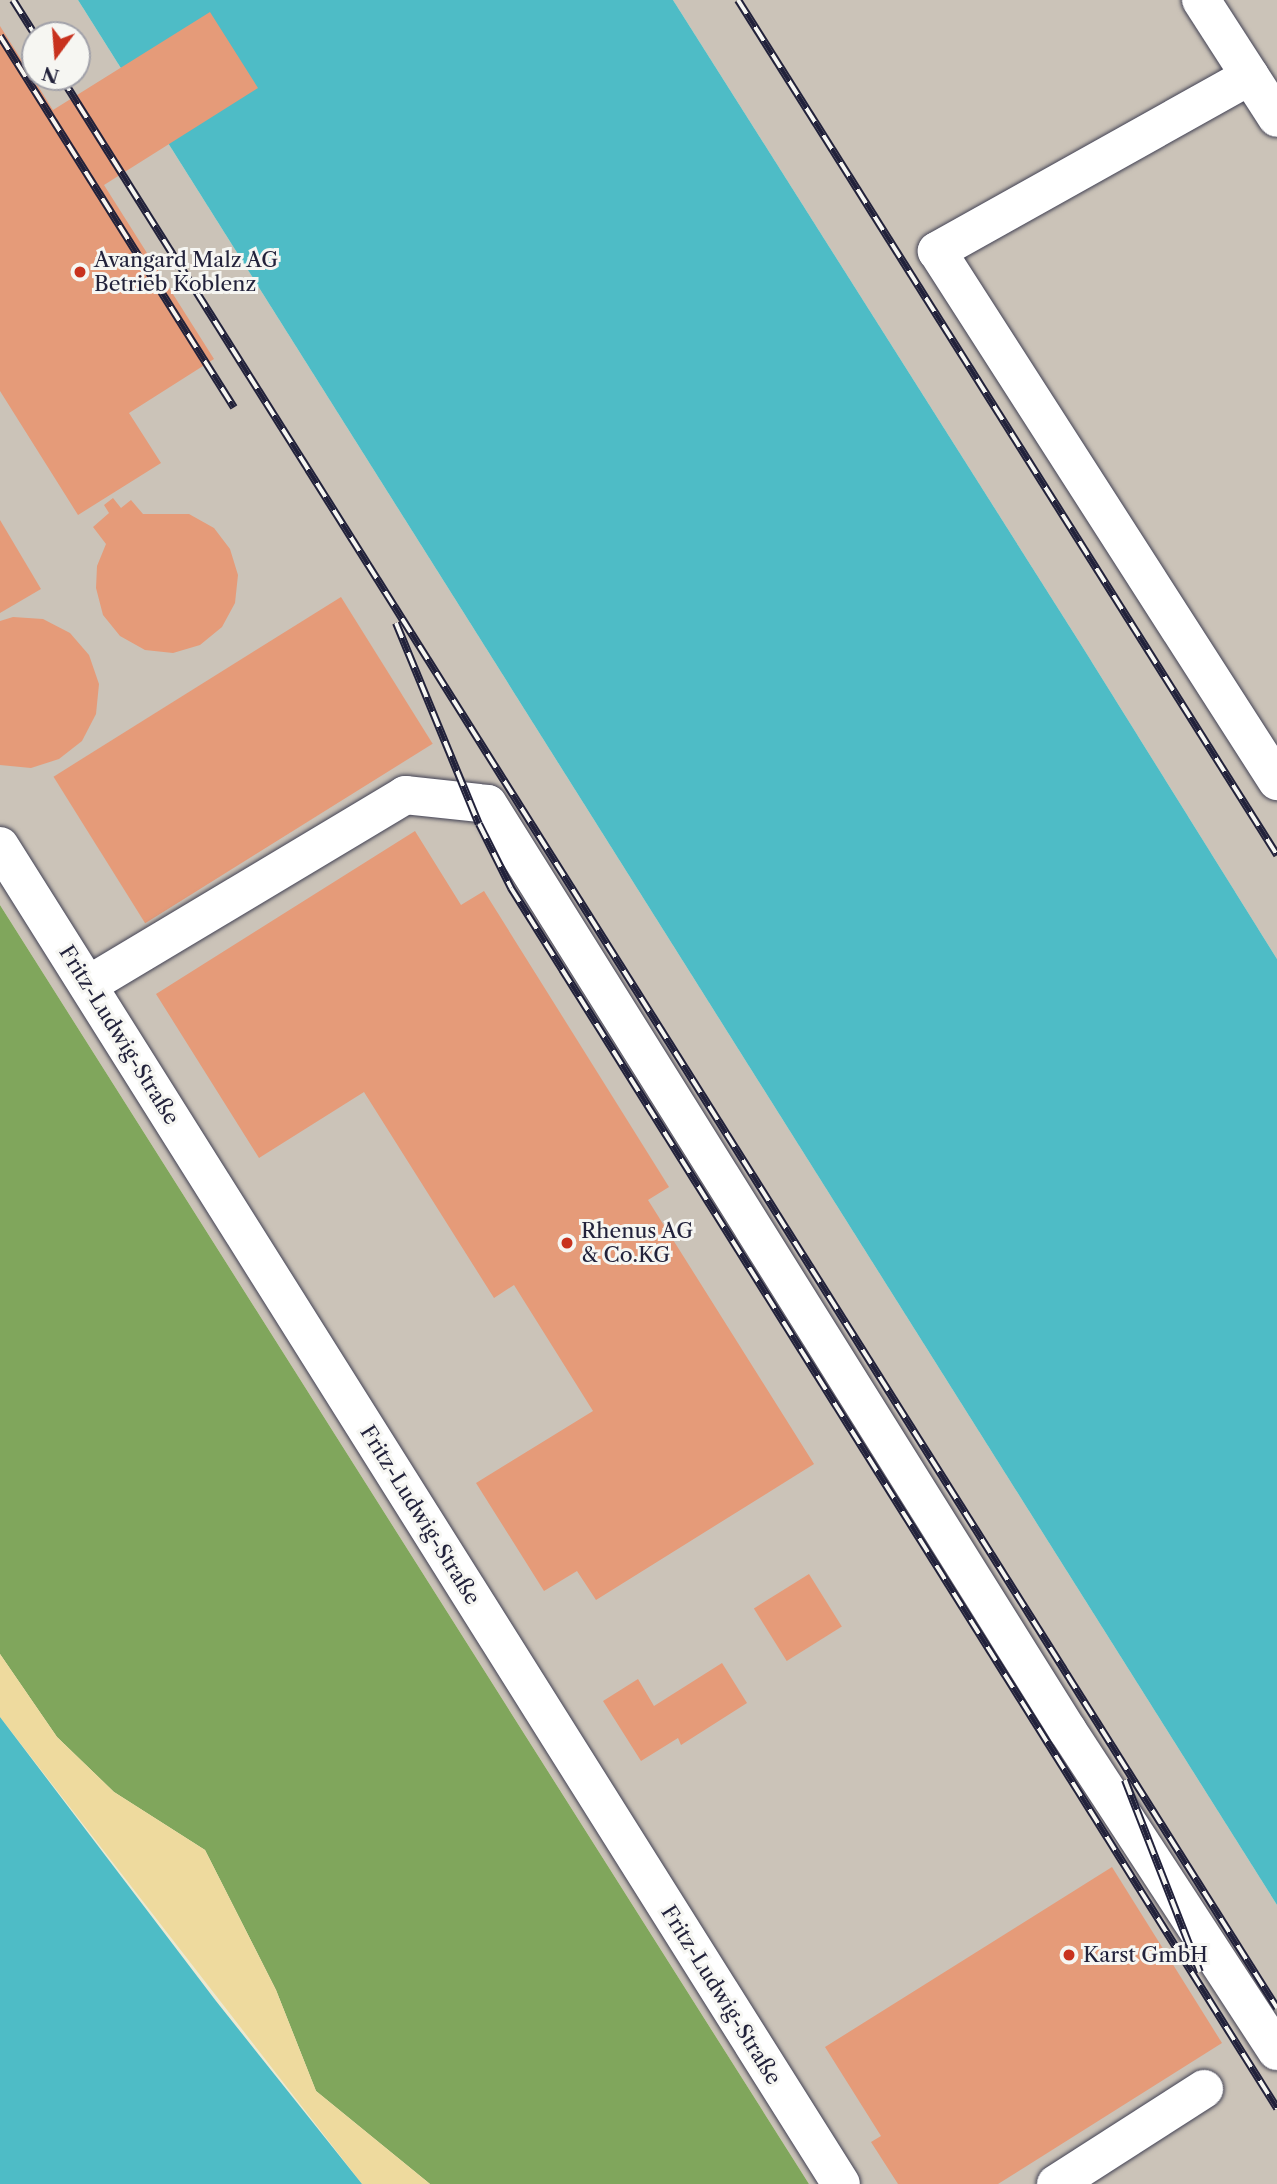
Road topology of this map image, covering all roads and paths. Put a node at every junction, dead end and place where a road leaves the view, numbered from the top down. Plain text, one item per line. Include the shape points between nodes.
1 (1201, 0) edge
2 (1250, 76) junction
3 (1277, 118) edge
4 (1277, 781) edge
5 (0, 846) edge
6 (88, 985) junction
7 (1277, 2051) edge
8 (1204, 2089) dead end
9 (841, 2184) edge
10 (1056, 2184) edge

1 - 2 street
2 - 3 street
2 - 4 street via 937,251
5 - 6 street, Fritz-Ludwig-Straße
6 - 7 street via 405,795 488,804 1068,1731
6 - 9 street, Fritz-Ludwig-Straße
8 - 10 street

